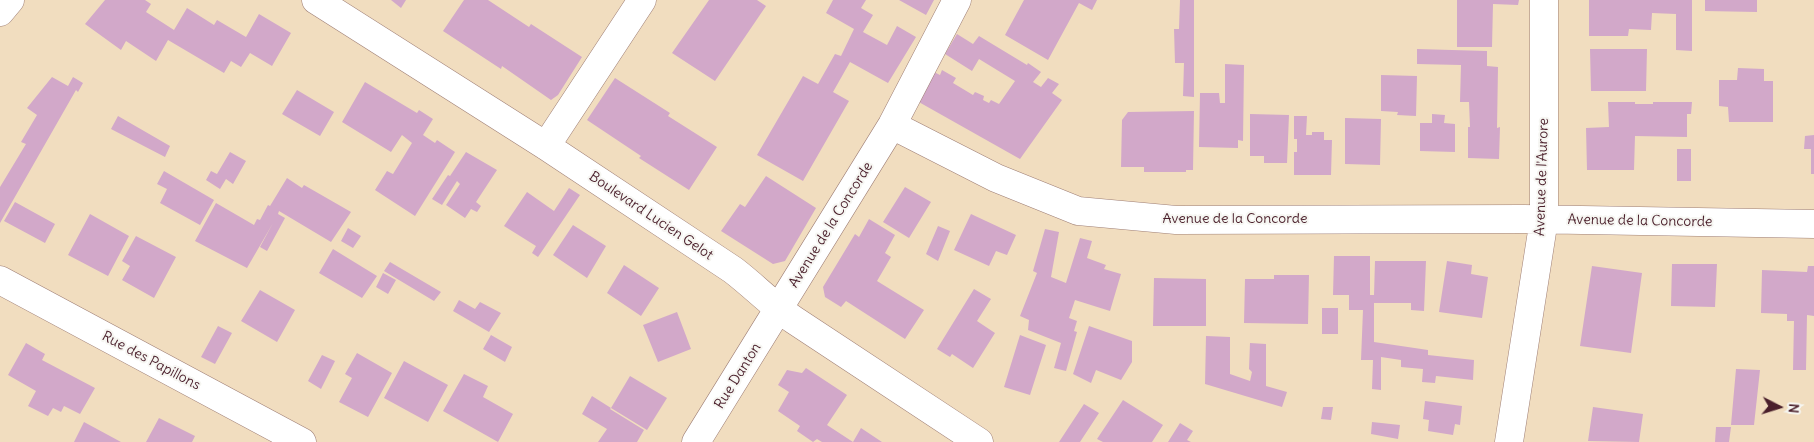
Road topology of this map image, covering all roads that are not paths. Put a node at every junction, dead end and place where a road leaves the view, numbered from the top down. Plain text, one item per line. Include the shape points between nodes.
1 (10, 0) edge
2 (316, 0) edge
3 (642, 0) edge
4 (957, 0) edge
5 (1544, 0) edge
6 (0, 12) edge
7 (892, 125) junction
8 (546, 146) junction
9 (1544, 219) junction
10 (1814, 224) edge
11 (0, 280) edge
12 (779, 309) junction
13 (302, 442) edge
14 (696, 442) edge
15 (980, 442) edge
16 (1509, 442) edge

1 - 6 street
2 - 8 street, Boulevard Lucien Gelot
3 - 8 street
4 - 7 street
5 - 9 street, Avenue de l'Aurore
7 - 9 street, Avenue de la Concorde via 996,178 1078,211 1176,220
7 - 12 street, Avenue de la Concorde
8 - 12 street, Boulevard Lucien Gelot via 733,270
9 - 10 street, Avenue de la Concorde
9 - 16 street, Avenue de l'Aurore
11 - 13 street, Rue des Papillons
12 - 14 street, Rue Danton
12 - 15 street, Boulevard Lucien Gelot

